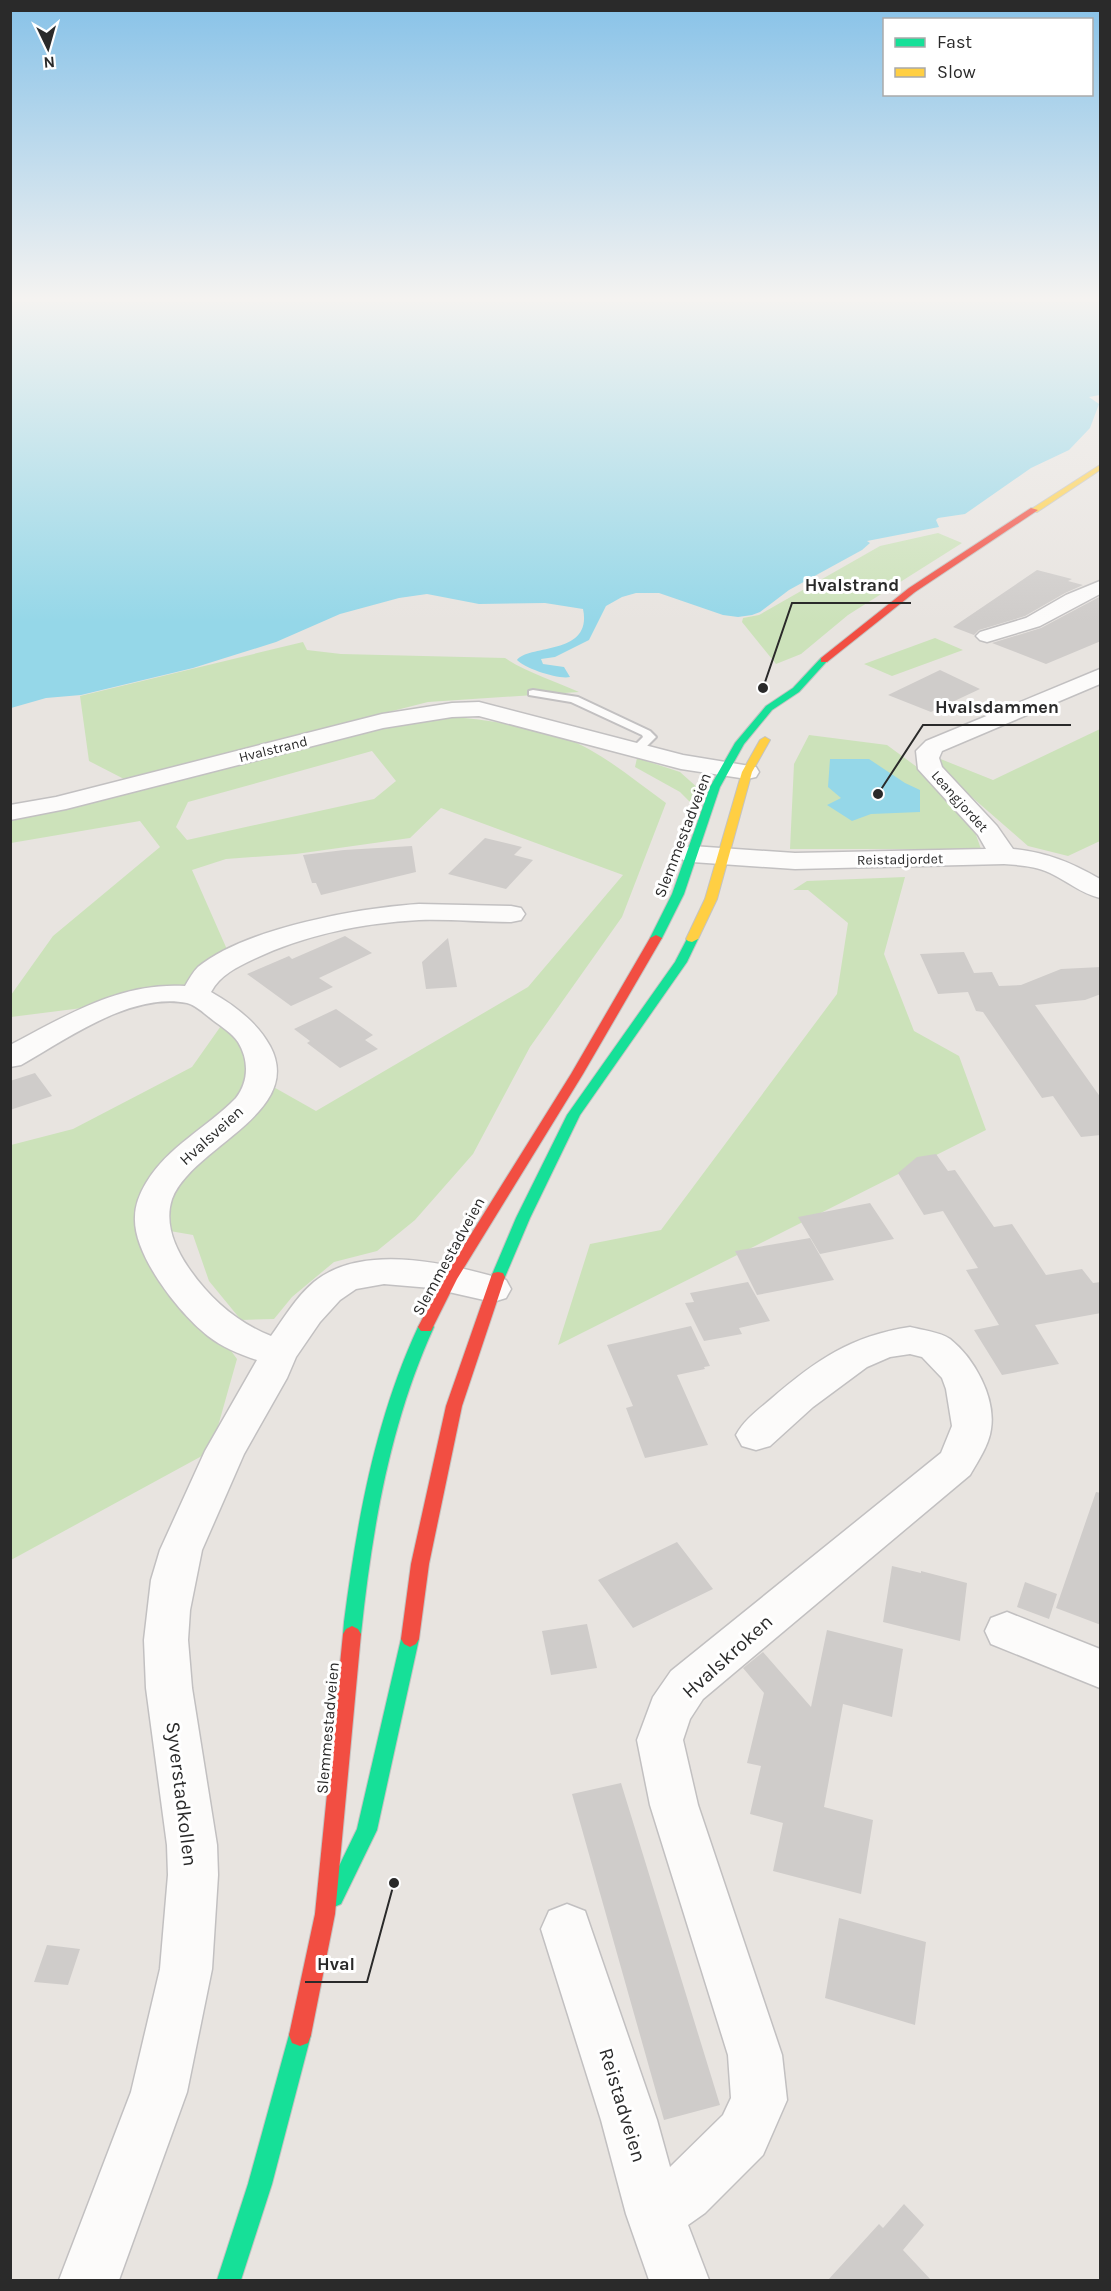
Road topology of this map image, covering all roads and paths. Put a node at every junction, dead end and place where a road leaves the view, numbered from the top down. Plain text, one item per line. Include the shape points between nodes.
1 (1101, 467) edge
2 (1101, 587) edge
3 (987, 636) dead end
4 (1101, 676) edge
5 (796, 690) junction
6 (533, 693) dead end
7 (791, 711) dead end
8 (773, 730) dead end
9 (635, 751) junction
10 (736, 770) junction
11 (10, 813) edge
12 (692, 854) junction
13 (1004, 856) junction
14 (723, 857) junction
15 (1101, 890) edge
16 (512, 914) dead end
17 (194, 995) junction
18 (10, 1058) edge
19 (450, 1279) junction
20 (493, 1288) junction
21 (279, 1353) junction
22 (756, 1435) dead end
23 (1007, 1630) dead end
24 (1101, 1668) edge
25 (326, 1914) junction
26 (567, 1929) dead end
27 (655, 2214) junction
28 (89, 2280) edge
29 (229, 2280) edge
30 (679, 2280) edge

1 - 5 main road, Slemmestadveien via 912,590 833,652
2 - 3 street via 1033,622
4 - 13 street, Leangjordet via 928,751 930,769 988,831
5 - 7 main road
5 - 10 main road, Slemmestadveien via 769,708 740,743
6 - 9 lane via 574,699 650,737
8 - 10 main road, Slemmestadveien
9 - 10 street, Hvalstrand
9 - 11 street, Hvalstrand via 512,716 452,710 382,721
10 - 12 main road, Slemmestadveien via 715,787
10 - 14 main road, Slemmestadveien via 739,795
12 - 14 street, Reistadjordet
12 - 19 main road, Slemmestadveien via 678,894 648,954
13 - 14 street, Reistadjordet via 795,861
13 - 15 street, Reistadjordet via 1057,866
14 - 20 main road, Slemmestadveien via 711,899 681,962 574,1115
16 - 17 street via 418,912 324,926 236,957 208,974
17 - 18 street, Hvalsveien via 159,993 126,1000 100,1009
17 - 21 street, Hvalsveien via 247,1032 259,1055 262,1077 256,1094 232,1121 179,1162 159,1189 150,1216 158,1252 194,1302 217,1325 256,1347
19 - 20 street
19 - 21 street via 398,1271 341,1281 307,1313
19 - 25 main road, Slemmestadveien via 407,1366 376,1477 354,1613
20 - 25 main road, Slemmestadveien via 454,1406 367,1830
21 - 28 street, Syverstadkollen via 225,1451 181,1550 172,1580 166,1640 169,1688 192,1845 186,1969 159,2092
22 - 27 street, Hvalskroken via 811,1386 867,1350 907,1338 928,1342 950,1360 964,1381 972,1427 956,1464 687,1685 669,1711 660,1740 674,1805 755,2055 759,2100 743,2135 685,2193
23 - 24 street
25 - 29 main road, Slemmestadveien via 295,2059
26 - 27 street, Reistadveien
27 - 30 street, Reistadveien

